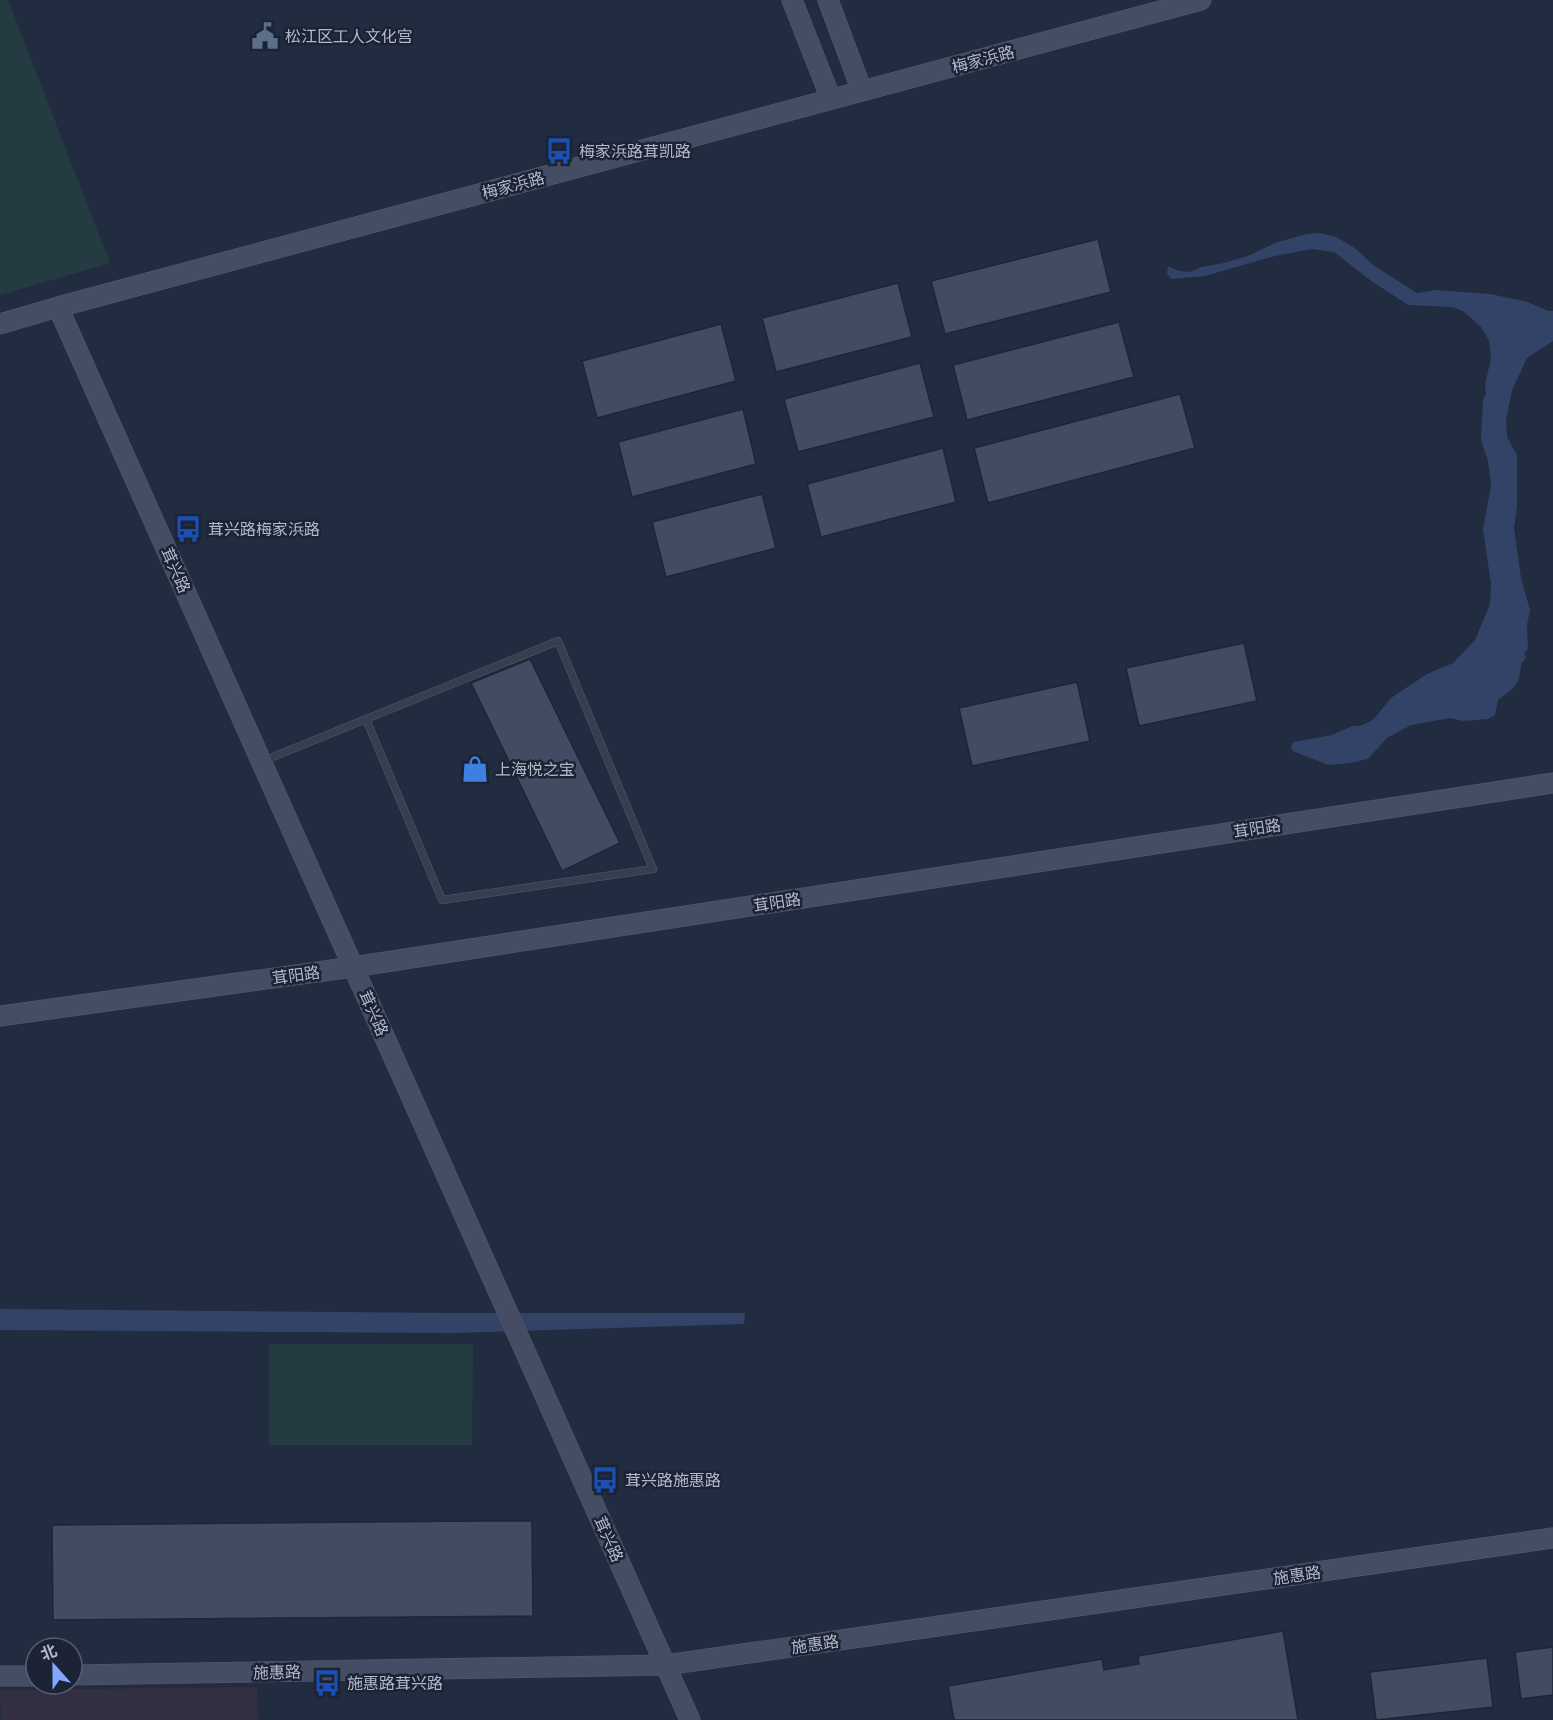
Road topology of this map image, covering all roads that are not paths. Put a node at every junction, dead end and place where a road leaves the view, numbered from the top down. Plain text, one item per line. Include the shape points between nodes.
1 (792, 0) edge
2 (828, 0) edge
3 (1201, 0) edge
4 (862, 91) junction
5 (831, 99) junction
6 (58, 307) junction
7 (0, 324) edge
8 (366, 719) junction
9 (262, 762) junction
10 (1553, 783) edge
11 (353, 967) junction
12 (0, 1016) edge
13 (1553, 1538) edge
14 (666, 1665) junction
15 (84, 1675) edge
16 (0, 1676) edge
17 (24, 1676) edge
18 (690, 1720) edge

1 - 5 street
2 - 4 street
3 - 4 street, 梅家浜路
4 - 5 street, 梅家浜路
5 - 6 street, 梅家浜路
6 - 7 street, 梅家浜路
6 - 9 street, 茸兴路
8 - 8 lane via 558,640 653,869 442,900
8 - 9 lane
9 - 11 street, 茸兴路
10 - 11 street, 茸阳路
11 - 12 street, 茸阳路
11 - 14 street, 茸兴路
13 - 14 street, 施惠路
14 - 15 street, 施惠路
14 - 18 street, 茸兴路
16 - 17 street

